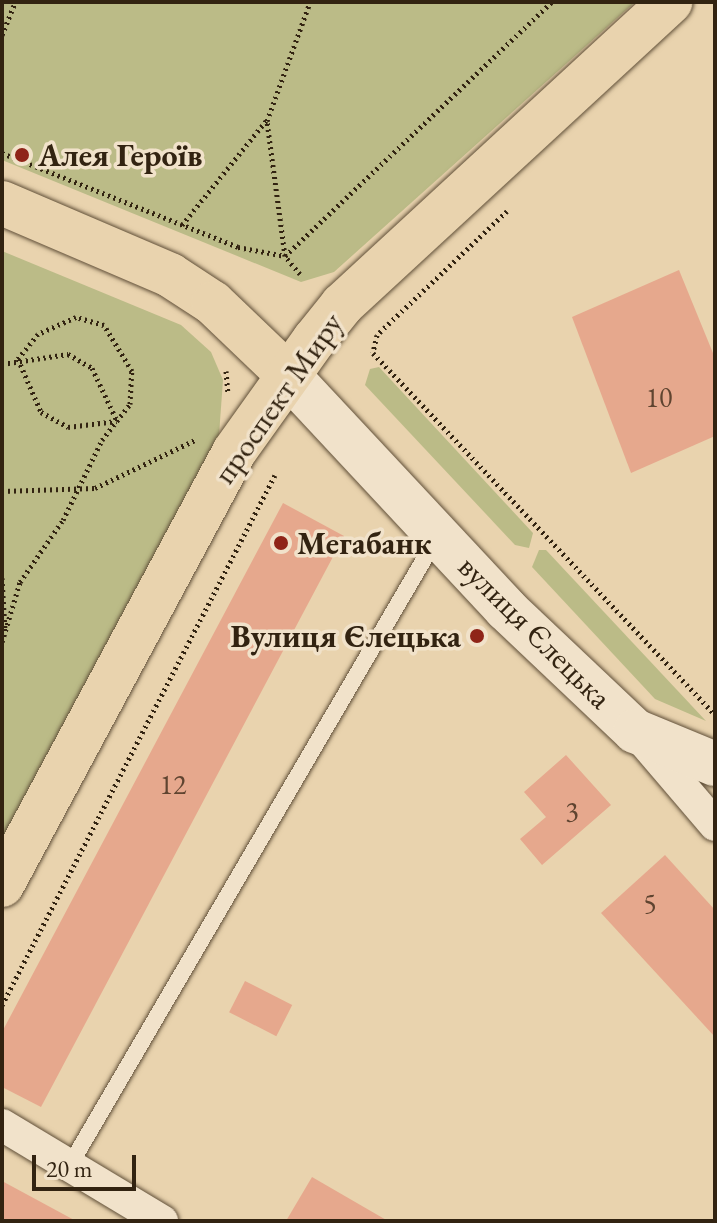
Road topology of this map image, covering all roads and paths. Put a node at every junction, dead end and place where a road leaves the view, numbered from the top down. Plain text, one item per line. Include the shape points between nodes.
1 (15, 2) edge
2 (310, 2) edge
3 (552, 2) edge
4 (670, 2) edge
5 (2, 35) edge
6 (267, 121) junction
7 (2, 153) edge
8 (2, 203) edge
9 (182, 225) junction
10 (285, 256) junction
11 (300, 274) dead end
12 (377, 335) dead end
13 (221, 357) dead end
14 (18, 359) junction
15 (2, 364) edge
16 (288, 375) junction
17 (228, 402) dead end
18 (117, 421) junction
19 (207, 436) dead end
20 (275, 475) dead end
21 (79, 489) junction
22 (2, 491) edge
23 (439, 535) junction
24 (2, 578) edge
25 (5, 635) junction
26 (2, 642) edge
27 (715, 715) edge
28 (635, 731) junction
29 (715, 764) edge
30 (715, 825) edge
31 (2, 885) edge
32 (2, 1005) edge
33 (2, 1125) edge
34 (70, 1165) junction
35 (162, 1221) edge

1 - 5 path
2 - 6 path
3 - 10 path
4 - 16 main road, проспект Миру via 342,305
6 - 9 path
6 - 10 path
7 - 9 path
8 - 16 main road, вулиця Єлецька via 170,275 213,303
9 - 10 path
10 - 11 path
12 - 27 path via 373,353 385,368
13 - 17 path
14 - 15 path
14 - 18 path via 68,354 92,368
14 - 18 path via 41,412 68,427
14 - 18 path via 38,334 76,317 104,325 132,371 130,404
16 - 23 main road, вулиця Єлецька
16 - 31 main road, проспект Миру via 234,452
18 - 21 path
19 - 21 path via 119,479
20 - 32 path
21 - 22 path
21 - 25 path via 20,582
23 - 28 main road, вулиця Єлецька
23 - 34 lane
24 - 25 path
25 - 26 path
28 - 29 main road
28 - 30 street, вулиця Єлецька
33 - 34 street
34 - 35 street

